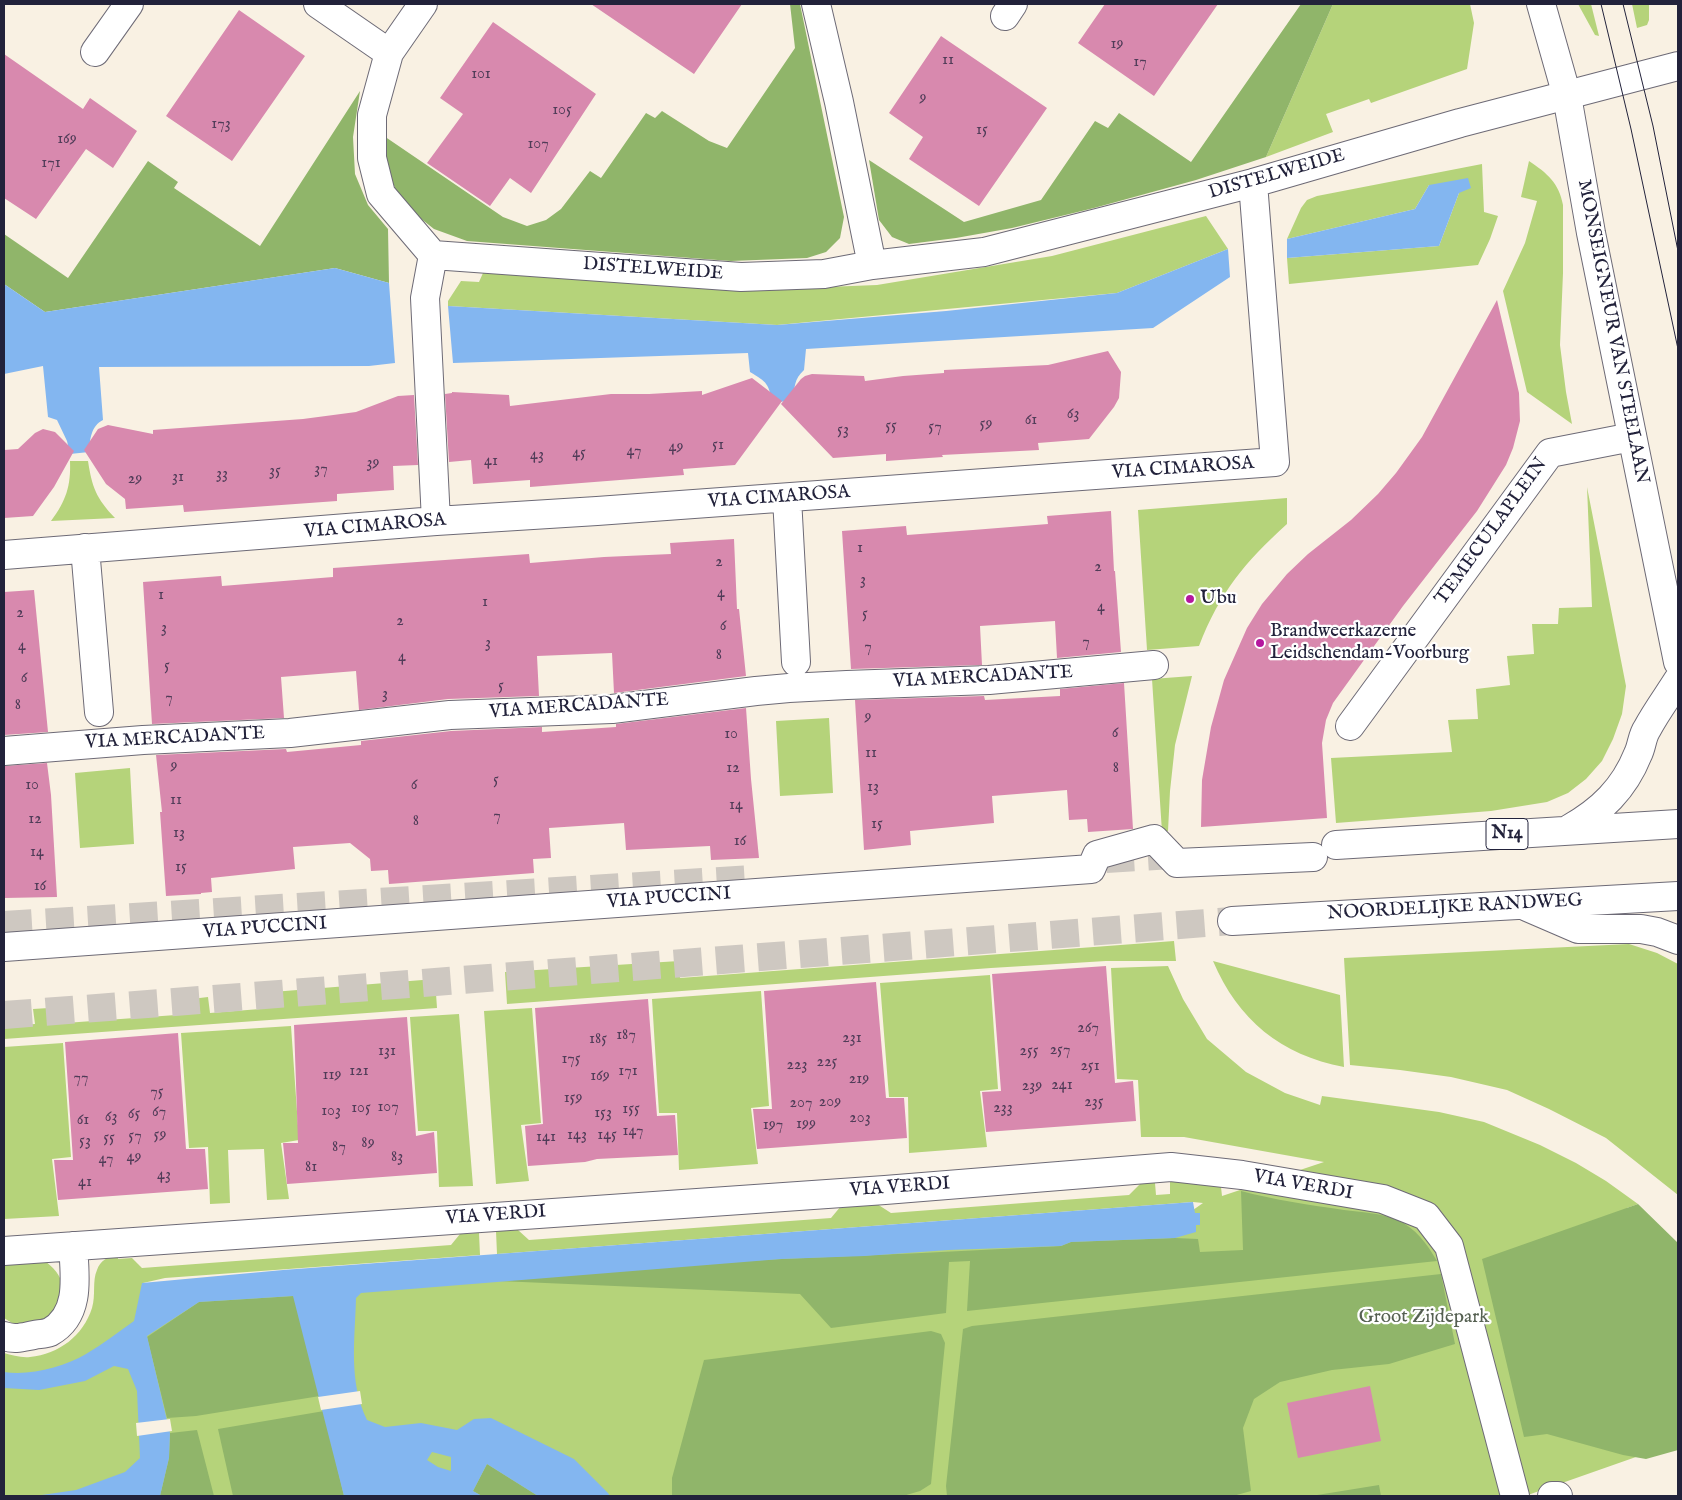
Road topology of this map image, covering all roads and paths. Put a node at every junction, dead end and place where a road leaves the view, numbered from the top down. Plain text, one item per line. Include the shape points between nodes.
1 (129, 4) edge
2 (318, 4) edge
3 (423, 4) edge
4 (816, 4) edge
5 (1540, 4) edge
6 (95, 52) dead end
7 (389, 53) junction
8 (1678, 66) edge
9 (1567, 96) junction
10 (1253, 183) junction
11 (433, 255) junction
12 (872, 265) junction
13 (1632, 437) junction
14 (788, 498) junction
15 (436, 521) junction
16 (85, 548) junction
17 (4, 555) edge
18 (796, 662) dead end
19 (1678, 662) edge
20 (1154, 666) dead end
21 (1678, 680) edge
22 (98, 712) dead end
23 (1350, 726) dead end
24 (4, 751) edge
25 (1678, 824) edge
26 (1565, 831) junction
27 (1678, 896) edge
28 (1521, 904) junction
29 (1232, 921) tunnel mouth
30 (1678, 940) edge
31 (4, 947) edge
32 (73, 1246) junction
33 (4, 1251) edge
34 (4, 1336) edge
35 (1515, 1496) edge
36 (1552, 1496) edge
37 (1558, 1496) edge

1 - 6 street
2 - 7 street
3 - 7 street
4 - 12 street
5 - 9 street, MONSEIGNEUR VAN STEELAAN
7 - 11 street via 372,115 372,158 381,194
8 - 9 street, DISTELWEIDE
9 - 10 street, DISTELWEIDE via 1460,123
9 - 13 street, MONSEIGNEUR VAN STEELAAN
10 - 12 street, DISTELWEIDE via 984,252
10 - 14 street, VIA CIMAROSA via 1275,462
11 - 12 street, DISTELWEIDE via 741,277 824,274
11 - 15 street via 425,298
13 - 19 street, MONSEIGNEUR VAN STEELAAN
13 - 23 street, TEMECULAPLEIN via 1550,453
14 - 15 street, VIA CIMAROSA
14 - 18 street
15 - 16 street, VIA CIMAROSA
16 - 17 street, VIA CIMAROSA
16 - 22 street
20 - 24 street, VIA MERCADANTE via 989,680 789,688 612,709 450,716 290,733
21 - 26 street via 1646,730 1623,784 1601,808
25 - 26 street, N14
26 - 31 street, VIA PUCCINI / N14 via 1177,863 1154,839 1096,855 1091,869
27 - 28 street, NOORDELIJKE RANDWEG
28 - 29 street, NOORDELIJKE RANDWEG
28 - 30 street via 1578,929 1641,929
32 - 33 street, VIA VERDI
32 - 34 street via 75,1275 67,1318 49,1332 13,1339
32 - 35 street, VIA VERDI via 1171,1167 1383,1199 1426,1216 1449,1246
36 - 37 street

